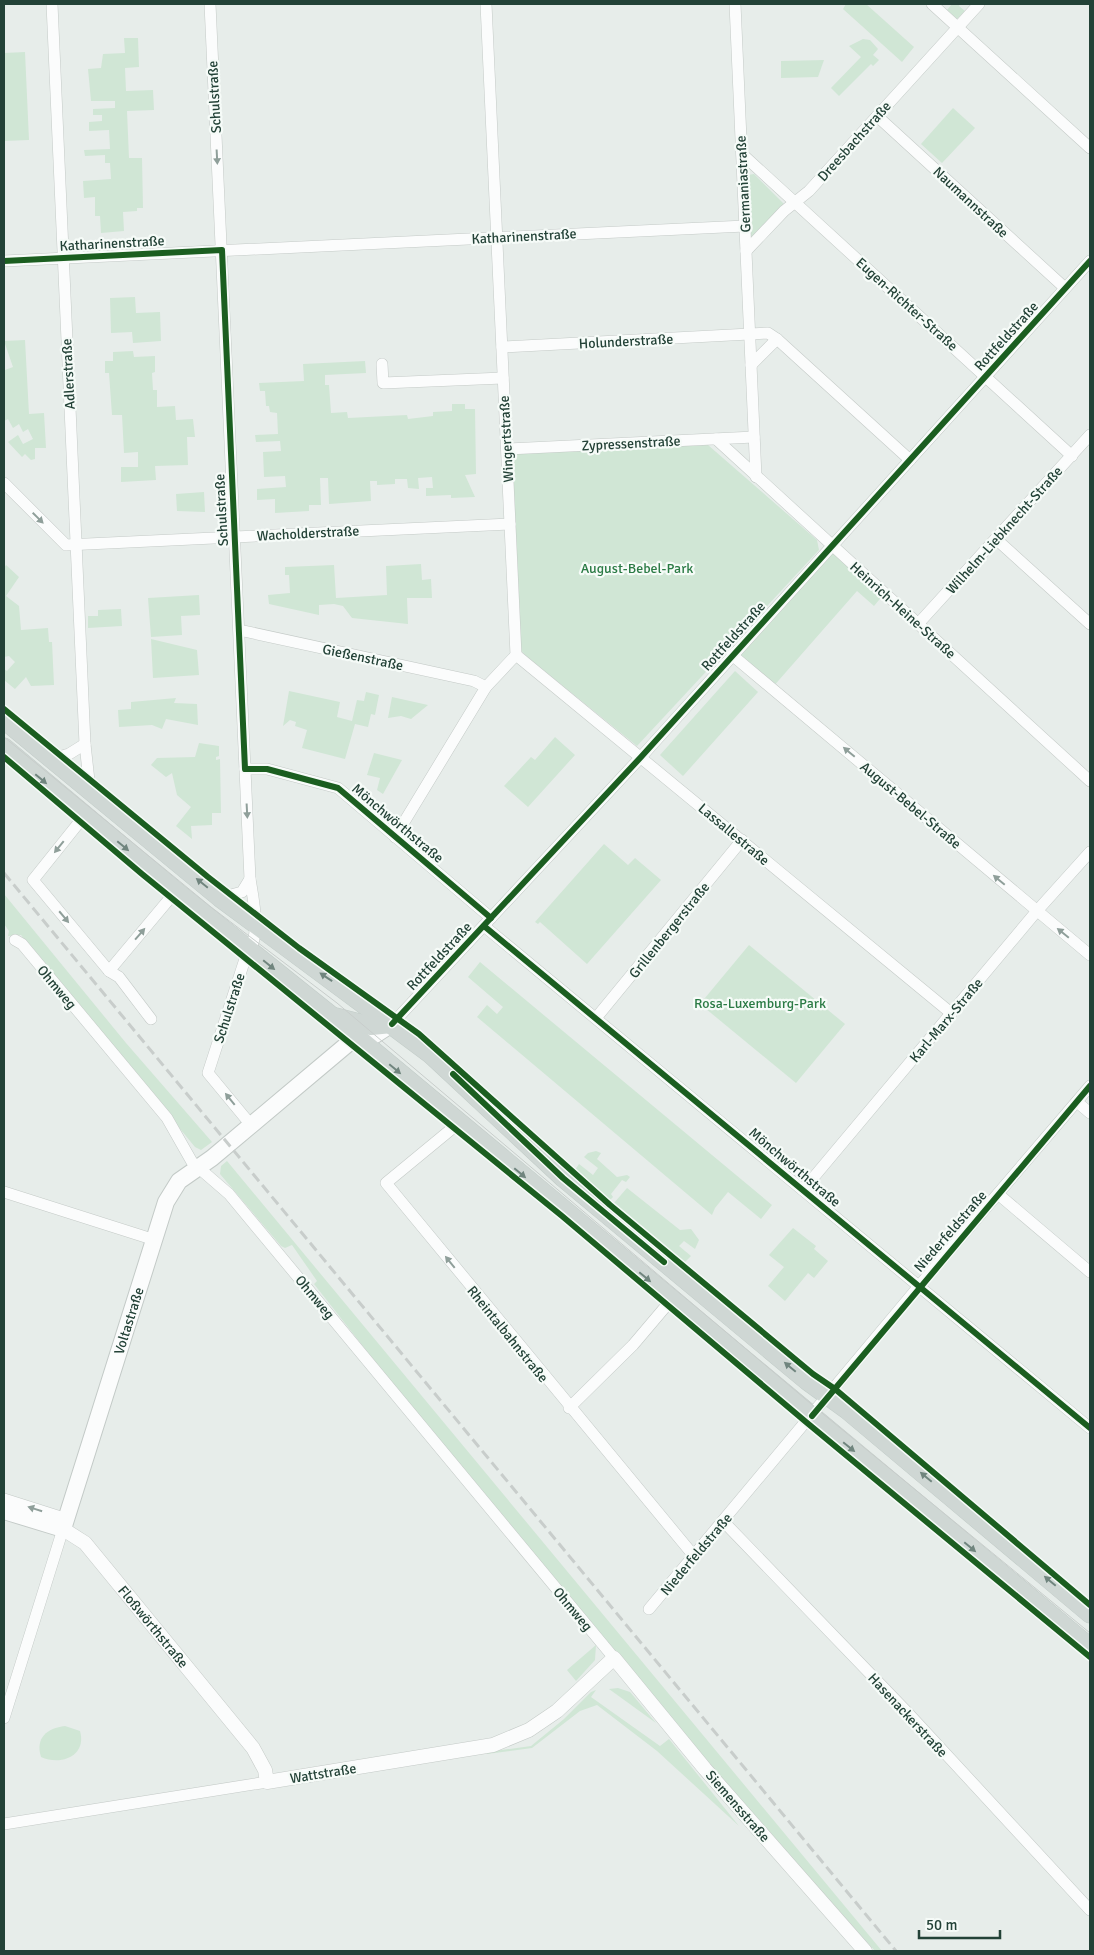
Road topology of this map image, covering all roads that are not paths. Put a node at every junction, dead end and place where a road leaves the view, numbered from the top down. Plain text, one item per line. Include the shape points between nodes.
1 (52, 4) edge
2 (210, 4) edge
3 (486, 4) edge
4 (735, 4) edge
5 (932, 4) edge
6 (979, 4) edge
7 (958, 27) junction
8 (877, 116) junction
9 (1090, 148) edge
10 (742, 154) junction
11 (795, 202) junction
12 (745, 226) junction
13 (497, 237) junction
14 (222, 250) junction
15 (746, 251) junction
16 (63, 258) junction
17 (4, 260) edge
18 (1090, 261) edge
19 (1066, 288) junction
20 (750, 335) junction
21 (777, 339) junction
22 (502, 346) junction
23 (382, 364) dead end
24 (751, 365) junction
25 (986, 376) junction
26 (503, 378) junction
27 (1090, 435) edge
28 (754, 437) junction
29 (716, 439) junction
30 (506, 449) junction
31 (1072, 456) junction
32 (910, 460) junction
33 (756, 477) junction
34 (4, 483) edge
35 (510, 524) junction
36 (235, 537) junction
37 (996, 539) junction
38 (76, 544) junction
39 (832, 546) junction
40 (918, 624) junction
41 (1090, 624) edge
42 (239, 630) junction
43 (516, 655) junction
44 (732, 655) junction
45 (486, 688) junction
46 (4, 720) edge
47 (85, 744) junction
48 (4, 747) edge
49 (641, 757) junction
50 (52, 759) junction
51 (245, 769) junction
52 (1090, 781) edge
53 (90, 790) junction
54 (85, 815) junction
55 (395, 837) junction
56 (742, 840) junction
57 (1090, 852) edge
58 (250, 879) junction
59 (176, 891) junction
60 (220, 898) junction
61 (1036, 912) junction
62 (488, 922) junction
63 (254, 924) junction
64 (15, 940) dead end
65 (251, 951) junction
66 (1090, 955) edge
67 (109, 971) junction
68 (366, 1005) junction
69 (951, 1013) junction
70 (596, 1018) junction
71 (151, 1019) dead end
72 (392, 1024) junction
73 (366, 1032) junction
74 (413, 1041) junction
75 (1090, 1086) edge
76 (1077, 1102) junction
77 (1090, 1113) edge
78 (460, 1122) junction
79 (251, 1125) junction
80 (197, 1168) junction
81 (803, 1190) junction
82 (4, 1192) edge
83 (998, 1194) junction
84 (155, 1240) junction
85 (1090, 1272) edge
86 (920, 1286) junction
87 (672, 1299) junction
88 (828, 1396) junction
89 (569, 1408) junction
90 (812, 1416) junction
91 (1090, 1428) edge
92 (4, 1499) edge
93 (4, 1511) edge
94 (723, 1521) junction
95 (65, 1524) junction
96 (694, 1556) junction
97 (650, 1609) dead end
98 (1089, 1612) edge
99 (1090, 1647) edge
100 (614, 1658) junction
101 (4, 1718) edge
102 (267, 1782) junction
103 (4, 1824) edge
104 (1090, 1910) edge
105 (865, 1951) edge

1 - 16 street, Adlerstraße
2 -> 14 street, Schulstraße
3 - 13 street, Wingertstraße
4 - 10 street, Germaniastraße
5 - 7 street
6 - 7 street, Dreesbachstraße
7 - 8 street, Dreesbachstraße
7 - 9 street
8 - 11 street, Dreesbachstraße via 809,191
8 - 19 street, Naumannstraße
10 - 11 street, Eugen-Richter-Straße
10 - 12 street, Germaniastraße
11 - 15 street, Dreesbachstraße
11 - 25 street, Eugen-Richter-Straße
12 - 13 street, Katharinenstraße
12 - 15 street, Germaniastraße
13 - 14 street, Katharinenstraße
13 - 22 street, Wingertstraße
14 - 16 street, Katharinenstraße
14 - 36 street, Schulstraße
15 - 20 street, Germaniastraße
16 - 17 street, Katharinenstraße
16 - 38 street, Adlerstraße
18 - 19 street, Rottfeldstraße
19 - 25 street, Rottfeldstraße
20 - 21 street, Holunderstraße via 768,333
20 - 22 street, Holunderstraße
20 - 24 street, Germaniastraße
21 - 24 street
21 - 32 street
22 - 26 street, Wingertstraße
23 - 26 street via 383,383
24 - 28 street, Germaniastraße
25 - 31 street, Eugen-Richter-Straße
25 - 32 street, Rottfeldstraße
26 - 30 street, Wingertstraße
27 - 31 street, Wilhelm-Liebknecht-Straße
28 - 29 street, Zypressenstraße
28 - 33 street, Germaniastraße
29 - 30 street, Zypressenstraße
29 - 33 street, Heinrich-Heine-Straße
30 - 35 street, Wingertstraße
31 - 37 street, Wilhelm-Liebknecht-Straße
32 - 39 street, Rottfeldstraße
33 - 39 street, Heinrich-Heine-Straße
34 -> 38 street via 66,545
35 - 36 street, Wacholderstraße
35 - 43 street, Wingertstraße
36 - 38 street, Wacholderstraße
36 - 42 street, Schulstraße
37 - 40 street, Wilhelm-Liebknecht-Straße
37 - 41 street
38 - 47 street, Adlerstraße
39 - 40 street, Heinrich-Heine-Straße
39 - 44 street, Rottfeldstraße
40 - 52 street, Heinrich-Heine-Straße
42 - 45 street, Gießenstraße via 474,681
42 - 51 street, Schulstraße
43 - 45 street
43 - 49 street, Lassallestraße
44 - 49 street, Rottfeldstraße
61 -> 44 street, August-Bebel-Straße
45 - 55 street
46 - 50 main road
47 - 50 street
47 - 53 street, Adlerstraße
48 -> 54 main road
49 - 56 street, Lassallestraße
49 - 62 street, Rottfeldstraße
50 - 53 main road
51 - 55 street, Mönchwörthstraße via 267,768 338,788
51 -> 58 street, Schulstraße
60 -> 53 main road
54 -> 59 main road
54 -> 67 street via 33,880
55 - 62 street, Mönchwörthstraße
56 - 69 street, Lassallestraße
56 - 70 street, Grillenbergerstraße
57 - 61 street, Karl-Marx-Straße
58 - 60 street via 242,892
58 - 63 street, Schulstraße
59 - 65 main road
67 -> 59 street
60 - 63 main road
66 -> 61 street, August-Bebel-Straße
61 - 69 street, Karl-Marx-Straße
62 - 70 street, Mönchwörthstraße
62 - 72 street, Rottfeldstraße
63 - 65 street, Schulstraße
68 -> 63 main road
64 - 80 street, Ohmweg via 22,944 167,1118
65 -> 73 main road via 332,1016
79 -> 65 street, Schulstraße via 208,1073 245,959
67 - 71 street via 119,977
68 - 72 main road
68 - 73 main road
69 - 81 street, Karl-Marx-Straße
70 - 81 street, Mönchwörthstraße
72 - 73 main road
72 - 74 main road
73 - 74 main road
73 -> 78 main road
73 - 79 main road, Voltastraße
88 -> 74 main road via 570,1184
75 - 76 street, Niederfeldstraße
76 - 77 street
76 - 83 street, Niederfeldstraße
78 -> 87 main road
89 -> 78 street, Rheintalbahnstraße via 386,1183
79 - 80 main road, Voltastraße
80 - 84 main road, Voltastraße via 173,1189
80 - 100 street, Ohmweg via 229,1194
81 - 86 street, Mönchwörthstraße
82 - 84 street
83 - 85 street
83 - 86 street, Niederfeldstraße
84 - 95 main road, Voltastraße
86 - 88 street, Niederfeldstraße
86 - 91 street, Mönchwörthstraße
87 - 89 street via 633,1345
87 - 90 main road
88 - 90 street, Niederfeldstraße
98 -> 88 main road
89 - 96 street, Rheintalbahnstraße
90 - 94 street, Niederfeldstraße
90 -> 99 main road
95 -> 92 street, Floßwörthstraße
93 - 95 main road, Floßwörthstraße
94 - 96 street, Niederfeldstraße
94 - 104 street, Hasenackerstraße via 908,1713
95 - 101 street, Voltastraße
95 - 102 street, Floßwörthstraße via 85,1542 253,1748 265,1770
96 - 97 street, Niederfeldstraße
100 - 102 street, Wattstraße via 557,1711 529,1730 493,1745
100 - 105 street, Siemensstraße via 705,1769
102 - 103 street, Wattstraße

